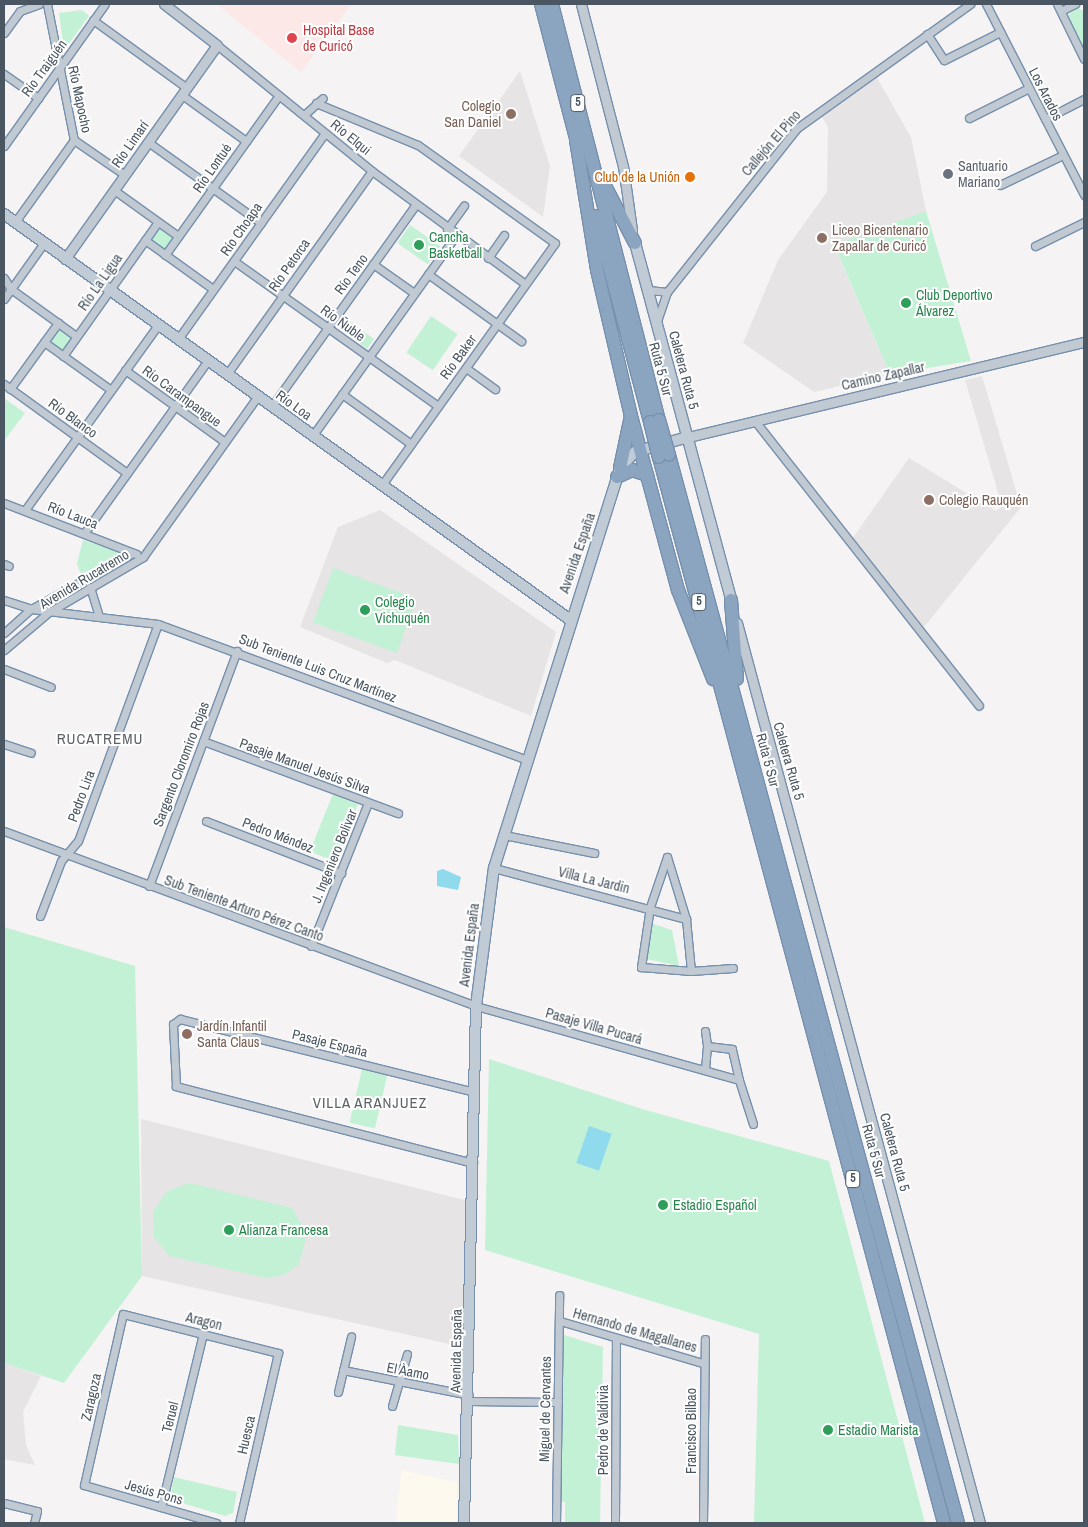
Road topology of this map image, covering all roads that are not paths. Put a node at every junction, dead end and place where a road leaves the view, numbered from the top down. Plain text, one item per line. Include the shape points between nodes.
1 (39, 4) edge
2 (47, 4) edge
3 (105, 4) edge
4 (164, 4) edge
5 (541, 4) edge
6 (552, 4) edge
7 (581, 4) edge
8 (970, 4) edge
9 (986, 4) edge
10 (1057, 4) edge
11 (1075, 4) edge
12 (1061, 11) junction
13 (93, 20) junction
14 (1000, 32) junction
15 (4, 33) edge
16 (927, 34) junction
17 (217, 45) junction
18 (1084, 59) edge
19 (61, 66) junction
20 (4, 74) edge
21 (1029, 88) junction
22 (184, 91) junction
23 (279, 95) junction
24 (38, 98) junction
25 (323, 98) dead end
26 (1084, 99) edge
27 (316, 103) junction
28 (304, 115) junction
29 (969, 118) dead end
30 (1045, 119) junction
31 (325, 133) junction
32 (74, 140) junction
33 (576, 140) junction
34 (148, 142) junction
35 (246, 142) junction
36 (4, 144) edge
37 (1063, 155) junction
38 (592, 163) junction
39 (372, 171) junction
40 (125, 175) junction
41 (1000, 185) dead end
42 (212, 188) junction
43 (114, 190) junction
44 (1084, 195) edge
45 (416, 204) junction
46 (464, 206) dead end
47 (4, 214) edge
48 (15, 222) junction
49 (158, 222) junction
50 (1084, 222) edge
51 (261, 223) junction
52 (448, 229) junction
53 (456, 235) junction
54 (504, 235) dead end
55 (178, 236) junction
56 (145, 240) junction
57 (44, 243) junction
58 (634, 243) junction
59 (1036, 246) dead end
60 (165, 254) junction
61 (65, 258) junction
62 (488, 258) junction
63 (234, 261) junction
64 (373, 264) junction
65 (428, 274) junction
66 (4, 278) edge
67 (525, 284) junction
68 (11, 289) junction
69 (214, 289) junction
70 (110, 290) junction
71 (649, 290) junction
72 (667, 292) junction
73 (414, 293) junction
74 (283, 296) junction
75 (4, 299) edge
76 (657, 322) junction
77 (58, 323) junction
78 (158, 324) junction
79 (497, 324) junction
80 (328, 328) junction
81 (76, 336) junction
82 (178, 339) junction
83 (521, 341) dead end
84 (44, 342) junction
85 (1084, 342) edge
86 (62, 356) junction
87 (369, 357) junction
88 (208, 360) junction
89 (466, 368) junction
90 (125, 370) junction
91 (227, 374) junction
92 (7, 387) edge
93 (495, 388) dead end
94 (111, 390) junction
95 (342, 394) junction
96 (258, 396) junction
97 (175, 406) junction
98 (272, 406) junction
99 (438, 406) junction
100 (631, 416) junction
101 (655, 421) junction
102 (756, 421) junction
103 (313, 435) junction
104 (77, 437) junction
105 (688, 437) junction
106 (225, 442) junction
107 (411, 444) junction
108 (641, 450) junction
109 (127, 473) junction
110 (619, 473) junction
111 (647, 475) junction
112 (382, 485) junction
113 (4, 503) edge
114 (25, 510) junction
115 (85, 532) junction
116 (133, 553) junction
117 (143, 557) junction
118 (90, 587) junction
119 (4, 600) edge
120 (731, 600) junction
121 (32, 609) junction
122 (49, 612) junction
123 (98, 614) junction
124 (569, 619) junction
125 (158, 624) junction
126 (4, 633) edge
127 (4, 650) edge
128 (237, 651) junction
129 (4, 669) edge
130 (51, 687) dead end
131 (979, 706) dead end
132 (203, 741) junction
133 (743, 743) junction
134 (4, 744) edge
135 (31, 753) dead end
136 (527, 760) junction
137 (368, 803) junction
138 (398, 813) dead end
139 (206, 821) dead end
140 (4, 831) edge
141 (504, 835) junction
142 (594, 853) dead end
143 (66, 854) junction
144 (494, 868) junction
145 (341, 872) junction
146 (148, 886) junction
147 (650, 907) junction
148 (40, 916) dead end
149 (686, 919) junction
150 (311, 946) junction
151 (733, 968) dead end
152 (691, 971) junction
153 (476, 1006) junction
154 (705, 1031) dead end
155 (706, 1046) junction
156 (704, 1070) junction
157 (739, 1080) junction
158 (474, 1092) junction
159 (753, 1124) dead end
160 (473, 1163) junction
161 (559, 1295) dead end
162 (123, 1314) joint
163 (560, 1322) junction
164 (204, 1334) junction
165 (351, 1337) dead end
166 (616, 1338) junction
167 (705, 1339) dead end
168 (278, 1353) joint
169 (407, 1354) dead end
170 (703, 1363) junction
171 (343, 1370) junction
172 (398, 1383) junction
173 (338, 1392) dead end
174 (468, 1398) junction
175 (558, 1402) junction
176 (392, 1406) dead end
177 (84, 1485) joint
178 (4, 1503) edge
179 (161, 1507) junction
180 (198, 1521) edge
181 (34, 1523) edge
182 (216, 1523) edge
183 (239, 1523) edge
184 (464, 1523) edge
185 (556, 1523) edge
186 (615, 1523) edge
187 (703, 1523) edge
188 (944, 1523) edge
189 (958, 1523) edge
190 (980, 1523) edge

1 - 15 street via 20,11
2 - 19 street, Río Mapocho
3 - 13 street, Río Traiguén
4 - 17 street, Río Elqui
5 - 33 highway, Ruta 5 Sur / 5
6 - 38 highway, Ruta 5 Sur / 5
7 - 58 street, Caletera Ruta 5 via 621,158
8 - 16 street, Callejón El Pino
9 - 14 street, Los Arados
10 - 12 street
11 - 12 street
12 - 18 street
13 - 19 street, Río Traiguén
13 - 22 street
14 - 16 street via 944,60
14 - 21 street, Los Arados
16 - 72 street, Callejón El Pino via 797,128
17 - 22 street, Río Limarí
17 - 23 street, Río Elqui
19 - 24 street, Río Traiguén
19 - 32 street, Río Mapocho
20 - 24 street
21 - 29 street
21 - 30 street, Los Arados
22 - 34 street, Río Limarí
22 - 35 street
23 - 28 street, Río Elqui
23 - 35 street, Río Lontué
24 - 36 street, Río Traiguén
25 - 27 street
26 - 30 street
27 - 28 street
27 - 67 street, Río Baker via 418,145 555,243
28 - 31 street, Río Elqui
30 - 37 street, Los Arados
31 - 39 street, Río Elqui
31 - 51 street, Río Choapa
32 - 40 street, Río Mapocho
32 - 48 street
33 - 100 highway via 597,270
33 - 101 highway, Ruta 5 Sur / 5
34 - 40 street, Río Limarí
34 - 42 street
35 - 42 street, Río Lontué
37 - 41 street
37 - 44 street, Los Arados
38 - 58 highway
38 - 101 highway, Ruta 5 Sur / 5
39 - 45 street, Río Elqui
39 - 74 street, Río Petorca
40 - 43 street, Río Limarí
42 - 51 street
42 - 55 street, Río Lontué
43 - 49 street
43 - 61 street, Río Limarí
45 - 52 street, Río Elqui
45 - 64 street, Río Teno
46 - 52 street
47 - 48 main road, Río Loa
48 - 57 main road, Río Loa
49 - 55 street
49 - 56 street, Río La Ligua
50 - 59 street
51 - 63 street, Río Choapa
52 - 53 street, Río Elqui
53 - 62 street, Río Elqui
53 - 65 street
54 - 62 street
55 - 60 street, Río Lontué
56 - 60 street
56 - 70 street, Río La Ligua
57 - 61 main road, Río Loa
57 - 68 street
58 - 71 main road, Caletera Ruta 5
60 - 69 street
61 - 70 main road, Río Loa
62 - 67 street, Río Elqui
63 - 69 street, Río Choapa
63 - 74 street, Río Ñuble
64 - 73 street
64 - 80 street, Río Teno
65 - 73 street
65 - 79 street
66 - 68 street
67 - 79 street, Río Baker
68 - 75 street
68 - 77 street
69 - 82 street, Río Choapa
70 - 78 main road, Río Loa
70 - 81 street, Río La Ligua
71 - 72 street
71 - 76 main road, Caletera Ruta 5
72 - 76 street, Callejón El Pino
73 - 87 street
74 - 80 street, Río Ñuble
74 - 91 street, Río Petorca
76 - 105 main road, Caletera Ruta 5
77 - 81 street
77 - 84 street
78 - 82 main road, Río Loa
78 - 90 street
79 - 83 street
79 - 89 street, Río Baker
80 - 87 street, Río Ñuble
80 - 98 street, Río Teno
81 - 86 street, Río La Ligua
82 - 88 main road, Río Loa
84 - 86 street
84 - 92 street
85 - 102 street, Camino Zapallar
86 - 94 street
87 - 95 street
87 - 99 street, Río Ñuble
88 - 91 main road, Río Loa
88 - 97 street
89 - 93 street
89 - 99 street, Río Baker
90 - 94 street
90 - 97 street, Río Carampangue
91 - 96 main road, Río Loa
92 - 104 street, Río Blanco
94 - 104 street
95 - 103 street
95 - 107 street
96 - 98 main road, Río Loa
96 - 106 street
97 - 106 street, Río Carampangue
97 - 109 street
98 - 103 main road, Río Loa
99 - 107 street, Río Baker
100 - 108 highway
100 - 110 highway
101 - 133 highway, Ruta 5 Sur / 5, bridge
102 - 105 street, Camino Zapallar
102 - 131 street
103 - 112 main road, Río Loa
104 - 109 street, Río Blanco
104 - 114 street
105 - 108 main road
105 - 120 main road, Caletera Ruta 5
106 - 117 street
107 - 112 street, Río Baker
108 - 110 main road
108 - 111 highway
109 - 115 street
110 - 111 highway via 632,470
110 - 124 main road, Avenida España
111 - 133 highway via 678,590
112 - 124 main road, Río Loa
113 - 114 street, Río Lauca
114 - 115 street, Río Lauca
115 - 116 street, Río Lauca
116 - 117 street, Avenida Rucatremo
116 - 121 street, Avenida Rucatremo
117 - 118 street, Avenida Rucatremo
118 - 122 street, Avenida Rucatremo
118 - 123 street
119 - 121 street, Sub Teniente Luis Cruz Martínez
120 - 133 highway
120 - 190 street, Caletera Ruta 5
121 - 122 street, Sub Teniente Luis Cruz Martínez
121 - 126 street, Avenida Rucatremo
122 - 123 street, Sub Teniente Luis Cruz Martínez
122 - 127 street, Avenida Rucatremo
123 - 125 street, Sub Teniente Luis Cruz Martínez
124 - 136 main road, Avenida España
125 - 128 street, Sub Teniente Luis Cruz Martínez
125 - 143 street, Pedro Lira via 78,841
128 - 132 street, Sargento Cloromiro Rojas
128 - 136 street, Sub Teniente Luis Cruz Martínez
129 - 130 street
132 - 137 street, Pasaje Manuel Jesús Silva
132 - 146 street, Sargento Cloromiro Rojas
133 - 188 highway, Ruta 5 Sur / 5
133 - 189 highway, Ruta 5 Sur / 5
134 - 135 street
136 - 141 main road, Avenida España
137 - 138 street, Pasaje Manuel Jesús Silva
137 - 145 street, J. Ingeniero Bolivar
139 - 145 street, Pedro Méndez
140 - 143 street, Sub Teniente Arturo Pérez Canto
141 - 142 street
141 - 144 main road, Avenida España
143 - 146 street, Sub Teniente Arturo Pérez Canto
143 - 148 street, Pedro Lira
144 - 147 street, Villa La Jardin
144 - 153 main road, Avenida España
145 - 150 street, J. Ingeniero Bolivar
146 - 150 street, Sub Teniente Arturo Pérez Canto
147 - 149 street, Villa La Jardin
147 - 149 street via 667,857
147 - 152 street via 641,967
149 - 152 street
150 - 153 street, Sub Teniente Arturo Pérez Canto
151 - 152 street
153 - 156 street, Pasaje Villa Pucará
153 - 158 main road, Avenida España
154 - 155 street
155 - 156 street
155 - 157 street via 732,1049
156 - 157 street, Pasaje Villa Pucará
157 - 159 street
158 - 160 main road, Avenida España
158 - 160 street, Pasaje España via 180,1019 175,1020 171,1031 176,1086
160 - 174 main road, Avenida España
161 - 163 street, Miguel de Cervantes
162 - 164 street, Aragon
162 - 177 street, Zaragoza
163 - 166 street, Hernando de Magallanes
163 - 175 street, Miguel de Cervantes
164 - 168 street, Aragon
164 - 179 street, Teruel
165 - 171 street
166 - 170 street, Hernando de Magallanes
166 - 186 street, Pedro de Valdivia
167 - 170 street, Francisco Bilbao
168 - 183 street, Huesca
169 - 172 street
170 - 187 street, Francisco Bilbao
171 - 172 street, El Àamo
171 - 173 street
172 - 174 street, El Àamo
172 - 176 street
174 - 175 street, El Àamo
174 - 184 main road, Avenida España
175 - 185 street, Miguel de Cervantes
177 - 179 street, Jesús Pons
178 - 181 street via 37,1511
179 - 180 street, Jesús Pons
180 - 182 street, Jesús Pons

